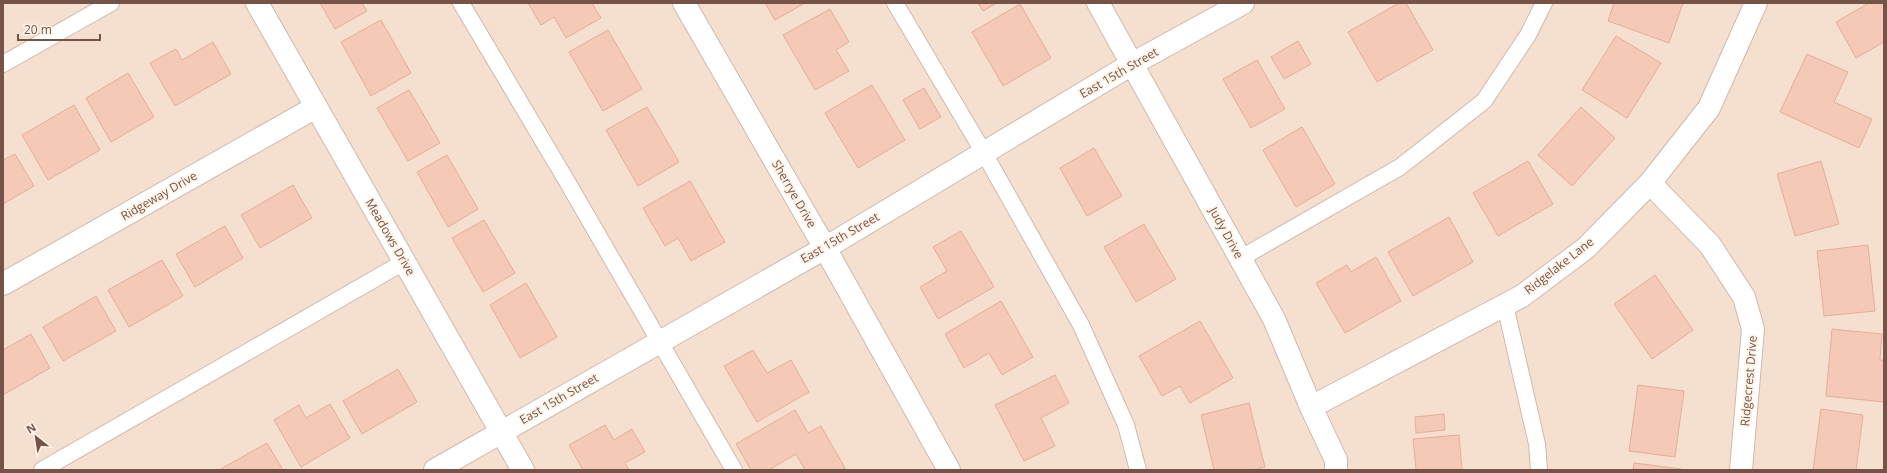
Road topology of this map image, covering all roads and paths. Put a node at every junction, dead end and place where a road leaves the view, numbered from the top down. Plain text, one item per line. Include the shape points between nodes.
1 (111, 3) edge
2 (257, 3) edge
3 (461, 3) edge
4 (684, 3) edge
5 (894, 3) edge
6 (1098, 3) edge
7 (1243, 3) edge
8 (1544, 3) edge
9 (1756, 3) edge
10 (3, 64) edge
11 (1132, 64) junction
12 (316, 107) junction
13 (984, 153) junction
14 (1650, 183) junction
15 (825, 248) junction
16 (1241, 258) junction
17 (404, 262) junction
18 (3, 284) edge
19 (1505, 305) junction
20 (658, 342) junction
21 (1311, 407) junction
22 (502, 432) junction
23 (42, 470) edge
24 (435, 470) edge
25 (523, 470) edge
26 (734, 470) edge
27 (950, 470) edge
28 (1138, 470) edge
29 (1336, 470) edge
30 (1539, 470) edge
31 (1741, 470) edge

1 - 10 lane
2 - 12 street, Meadows Drive
3 - 20 lane
4 - 15 street, Sherrye Drive
5 - 13 lane
6 - 11 street, Judy Drive
7 - 11 street, East 15th Street
8 - 16 lane via 1528,35 1484,101 1400,167
9 - 14 street, Ridgelake Lane via 1709,108
11 - 13 street, East 15th Street
11 - 16 street, Judy Drive
12 - 17 street, Meadows Drive
12 - 18 street, Ridgeway Drive
13 - 15 street, East 15th Street
13 - 28 lane via 1081,325 1126,426
14 - 19 street, Ridgelake Lane via 1586,248 1522,296
14 - 31 street, Ridgecrest Drive via 1710,245 1744,297 1753,329
15 - 20 street, East 15th Street
15 - 27 street, Sherrye Drive
16 - 21 street, Judy Drive via 1274,318
17 - 22 street, Meadows Drive
17 - 23 lane
19 - 21 street, Ridgelake Lane
19 - 30 lane via 1537,444
20 - 22 street, East 15th Street
20 - 26 lane
21 - 29 street, Judy Drive via 1336,460
22 - 24 street, East 15th Street
22 - 25 street, Meadows Drive

